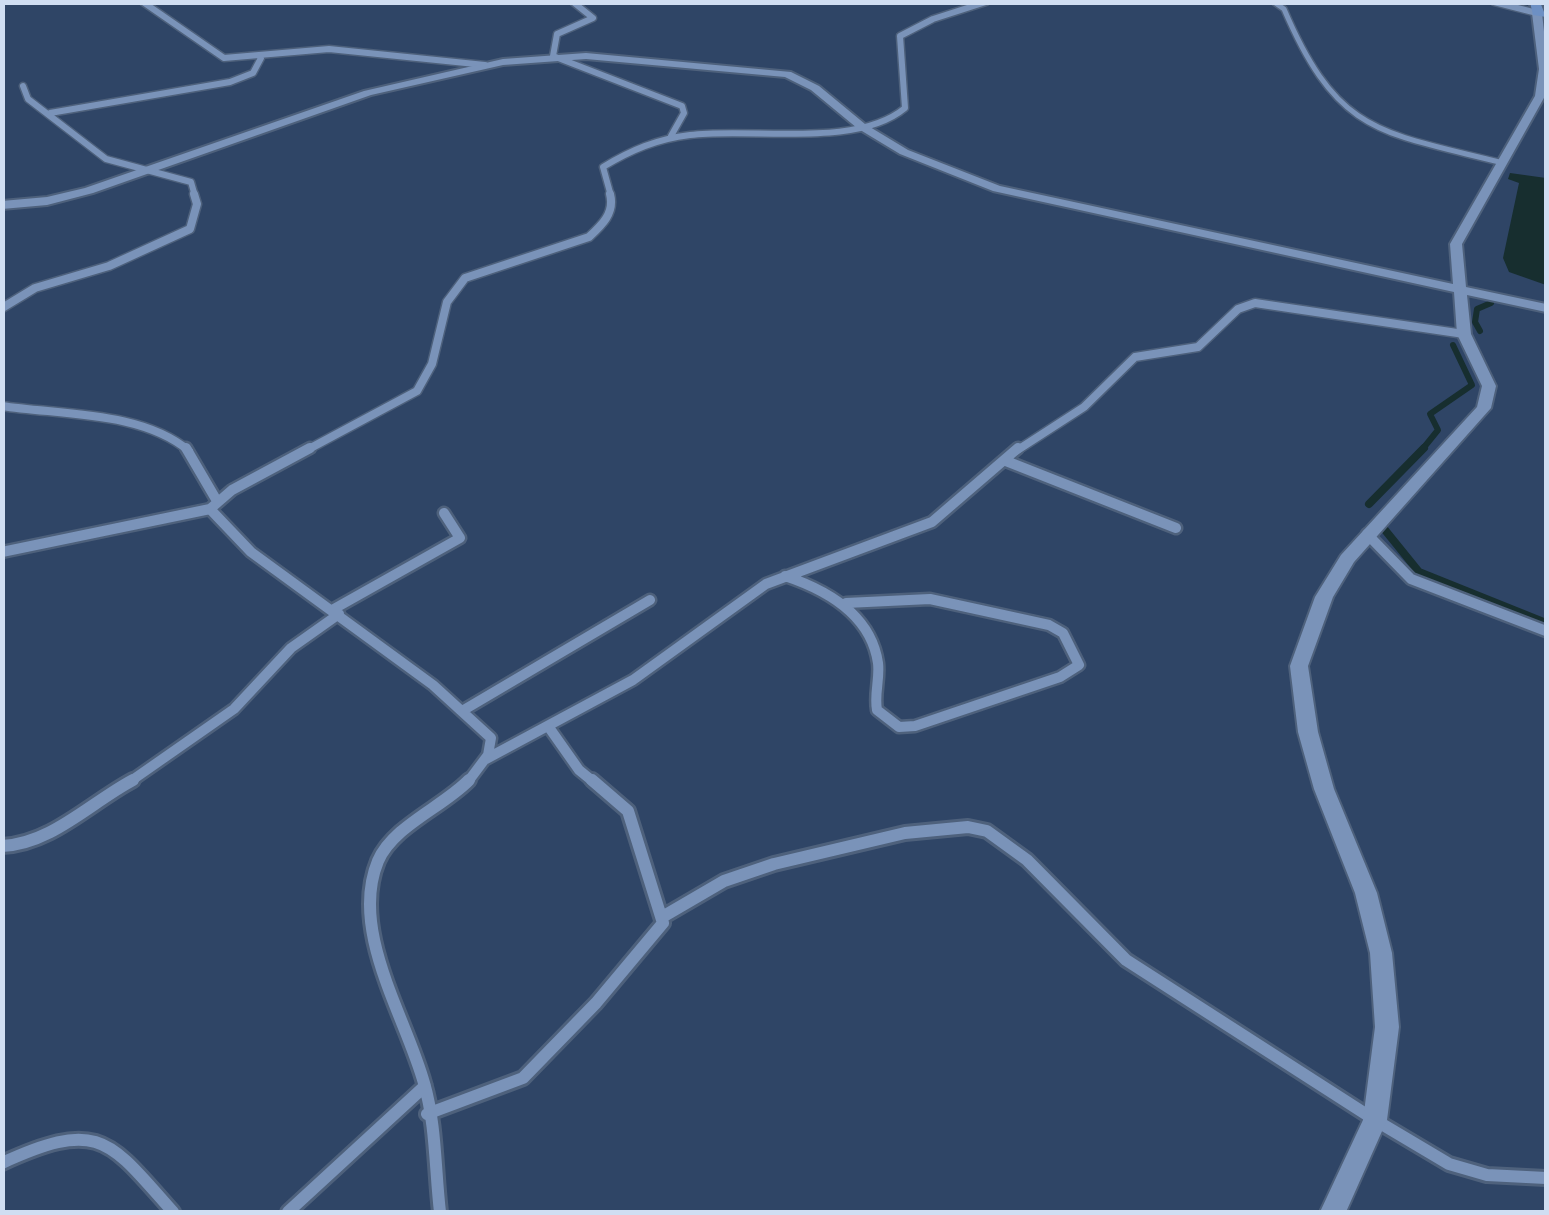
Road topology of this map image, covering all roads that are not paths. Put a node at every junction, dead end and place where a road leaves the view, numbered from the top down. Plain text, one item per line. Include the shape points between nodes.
1 (144, 2) edge
2 (574, 2) edge
3 (986, 2) edge
4 (1274, 2) edge
5 (1494, 2) edge
6 (1540, 10) edge
7 (553, 56) junction
8 (261, 58) junction
9 (485, 64) junction
10 (1545, 77) edge
11 (23, 86) dead end
12 (50, 113) junction
13 (861, 126) junction
14 (672, 136) junction
15 (1503, 163) junction
16 (148, 171) junction
17 (2, 205) edge
18 (1458, 288) junction
19 (2, 308) edge
20 (1546, 308) edge
21 (1464, 334) junction
22 (2, 406) edge
23 (1006, 460) junction
24 (214, 505) junction
25 (444, 513) dead end
26 (1176, 528) dead end
27 (1367, 534) junction
28 (2, 552) edge
29 (784, 576) junction
30 (650, 600) dead end
31 (846, 603) junction
32 (336, 612) junction
33 (1546, 632) edge
34 (462, 711) junction
35 (548, 726) junction
36 (486, 759) junction
37 (2, 846) edge
38 (664, 916) junction
39 (425, 1086) junction
40 (427, 1114) junction
41 (1376, 1120) junction
42 (2, 1164) edge
43 (1546, 1178) edge
44 (173, 1212) edge
45 (288, 1212) edge
46 (440, 1212) edge
47 (1333, 1212) edge

1 - 8 street via 214,54
2 - 7 street via 593,18 557,34
3 - 13 street via 900,36 906,108
4 - 15 lane via 1328,93 1347,111 1405,137
5 - 6 street
6 - 10 street
7 - 9 street
7 - 13 street via 778,72 805,81
7 - 14 street via 682,106
8 - 9 street via 329,49
8 - 12 street via 252,73 230,82
9 - 16 street via 368,93
10 - 15 street via 1530,120
11 - 12 street via 28,99
12 - 16 street via 106,159
13 - 14 street via 804,136
13 - 18 street via 924,162 997,188
14 - 24 street via 603,167 613,204 594,232 550,254 478,271 460,282 431,373 417,391
15 - 18 street via 1456,244
16 - 17 street via 64,198
16 - 19 street via 190,182 196,204 190,229 109,266 35,288
18 - 20 street
18 - 21 street
21 - 23 street via 1255,304 1238,309 1198,347 1135,357 1084,407
21 - 27 street via 1490,386 1484,408
22 - 24 street via 128,422 184,446
23 - 26 street
23 - 29 street via 932,522
24 - 28 street
24 - 32 street via 224,531
25 - 32 street via 460,538
27 - 33 street via 1411,579
27 - 41 street via 1324,597 1298,666 1324,789 1366,893 1381,953 1387,1026
29 - 31 street
29 - 35 street via 633,680
30 - 34 street
31 - 31 street via 930,600 1049,625 1063,634 1079,665 1060,677 899,727 878,710 875,651
32 - 34 street
32 - 37 street via 234,708 124,786 42,839
34 - 36 street via 491,738
35 - 36 street
35 - 38 street via 579,770 628,811
36 - 39 street via 380,858 377,871 379,953
38 - 40 street via 651,943 537,1068
38 - 41 street via 761,867 905,833 987,831 1026,860 1126,960
39 - 40 street
39 - 45 street
40 - 46 street
41 - 43 street via 1449,1164
41 - 47 street
42 - 44 street via 65,1142 101,1142 115,1148

